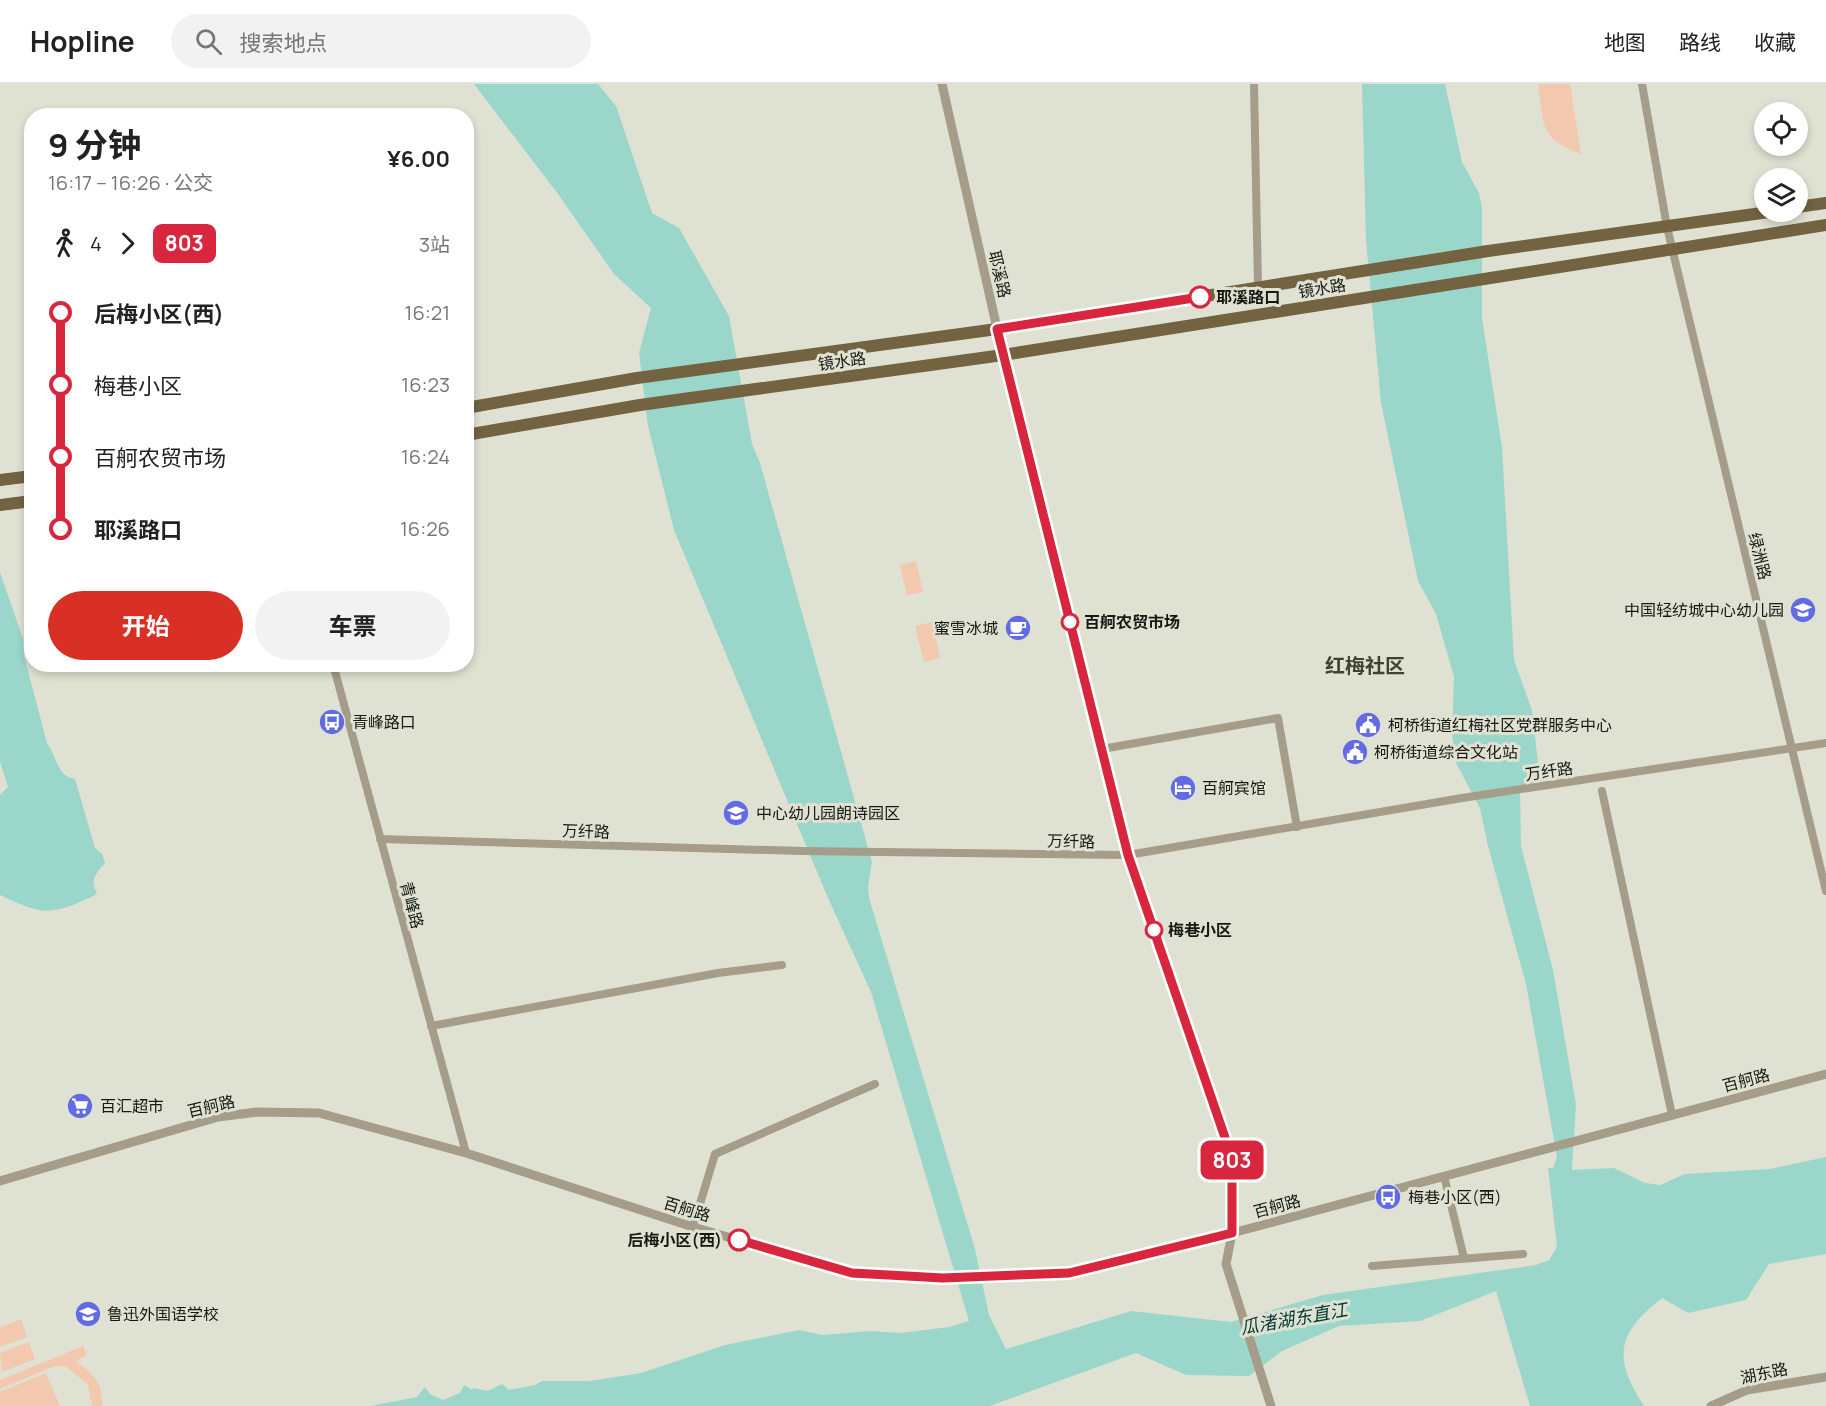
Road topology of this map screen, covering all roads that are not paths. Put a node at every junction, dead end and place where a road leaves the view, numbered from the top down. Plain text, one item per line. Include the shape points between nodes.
1 (942, 84) edge
2 (1254, 84) edge
3 (1642, 84) edge
4 (1826, 203) edge
5 (1808, 205) edge
6 (1754, 214) edge
7 (1826, 225) edge
8 (1667, 227) junction
9 (1672, 248) junction
10 (1258, 287) junction
11 (997, 329) junction
12 (1003, 355) junction
13 (474, 407) edge
14 (474, 434) edge
15 (24, 477) edge
16 (0, 480) edge
17 (24, 502) edge
18 (0, 505) edge
19 (335, 672) edge
20 (1826, 743) edge
21 (1102, 749) junction
22 (1792, 749) junction
23 (1602, 791) dead end
24 (1297, 827) junction
25 (380, 839) junction
26 (1128, 855) junction
27 (1826, 891) edge
28 (782, 965) dead end
29 (431, 1026) junction
30 (1826, 1074) edge
31 (875, 1084) dead end
32 (1672, 1115) junction
33 (466, 1153) junction
34 (1444, 1176) junction
35 (0, 1181) edge
36 (693, 1227) junction
37 (1232, 1233) junction
38 (1523, 1254) dead end
39 (1464, 1258) junction
40 (1372, 1266) dead end
41 (1826, 1377) edge
42 (1271, 1406) edge
43 (1711, 1406) edge

1 - 11 street, 耶溪路
2 - 10 street
3 - 8 street, 绿洲路
4 - 5 main road
6 - 8 main road, 镜水路
7 - 9 main road, 镜水路
8 - 9 street, 绿洲路
8 - 10 main road, 镜水路
9 - 12 main road, 镜水路
9 - 22 street, 绿洲路
10 - 11 main road, 镜水路
11 - 12 street, 耶溪路
11 - 13 main road, 镜水路 via 637,378
12 - 14 main road, 镜水路 via 640,405
12 - 21 street, 耶溪路
15 - 16 main road
17 - 18 main road
19 - 25 street, 青峰路
20 - 22 street, 万纤路
21 - 24 street via 1278,718
21 - 26 street, 耶溪路
22 - 24 street, 万纤路 via 1537,786
22 - 27 street, 绿洲路
23 - 32 street
24 - 26 street, 万纤路
25 - 26 street, 万纤路
25 - 29 street, 青峰路
26 - 37 street, 耶溪路 via 1232,1158
28 - 29 street via 718,973
29 - 33 street, 青峰路
30 - 32 street, 百舸路
31 - 36 street via 715,1154
32 - 34 street, 百舸路
33 - 35 street, 百舸路 via 319,1113 257,1112 218,1117
33 - 36 street, 百舸路
34 - 37 street, 百舸路
34 - 39 street
36 - 37 street, 百舸路 via 852,1273 943,1278 1069,1273
37 - 42 street, 耶溪路 via 1226,1264
38 - 39 street
39 - 40 street
41 - 43 street, 湖东路 via 1747,1390

